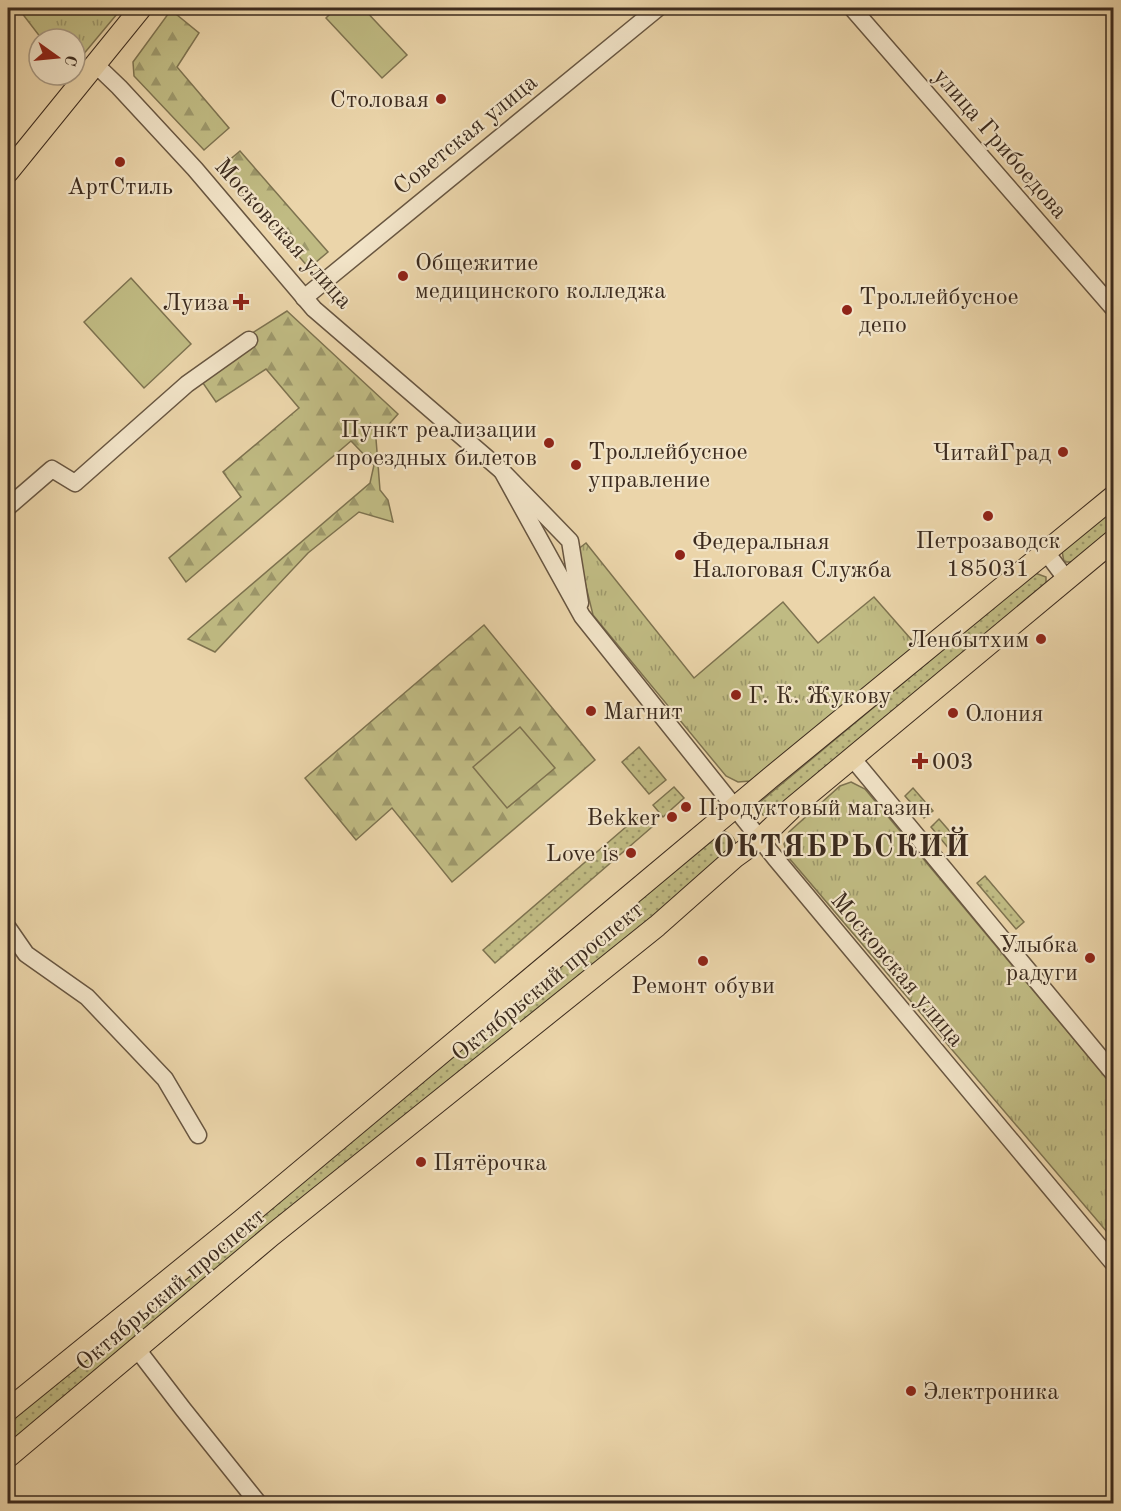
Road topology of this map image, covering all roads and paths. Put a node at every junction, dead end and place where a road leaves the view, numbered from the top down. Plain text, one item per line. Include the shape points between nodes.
1 (141, 8) edge
2 (658, 8) edge
3 (852, 8) edge
4 (95, 64) junction
5 (8, 172) edge
6 (304, 298) junction
7 (1113, 309) edge
8 (249, 340) dead end
9 (502, 471) junction
10 (1113, 496) edge
11 (8, 507) edge
12 (1113, 540) edge
13 (1046, 552) junction
14 (1066, 580) junction
15 (582, 616) junction
16 (853, 759) junction
17 (736, 808) junction
18 (760, 839) junction
19 (8, 928) edge
20 (1113, 1074) edge
21 (198, 1135) dead end
22 (333, 1144) junction
23 (353, 1171) junction
24 (1113, 1264) edge
25 (137, 1349) junction
26 (8, 1410) edge
27 (8, 1457) edge
28 (259, 1503) edge

1 - 4 main road
2 - 6 street, Советская улица
3 - 7 street, улица Грибоедова
4 - 5 main road
4 - 6 street, Московская улица via 195,169
6 - 9 street, Московская улица
8 - 11 street via 187,384 75,483 52,470
9 - 15 street, Московская улица
9 - 15 street, Московская улица via 570,541
10 - 13 main road, Октябрьский проспект
12 - 14 main road, Октябрьский проспект
13 - 14 street
13 - 17 main road, Октябрьский проспект
14 - 16 main road, Октябрьский проспект
15 - 17 street, Московская улица
16 - 18 main road, Октябрьский проспект
16 - 20 street
17 - 18 street, Московская улица
17 - 22 main road, Октябрьский проспект
18 - 23 main road, Октябрьский проспект
18 - 24 street, Московская улица
19 - 21 street via 26,954 87,997 165,1079
22 - 23 main road
22 - 26 main road, Октябрьский проспект
23 - 25 main road, Октябрьский проспект
25 - 27 main road, Октябрьский проспект
25 - 28 street

